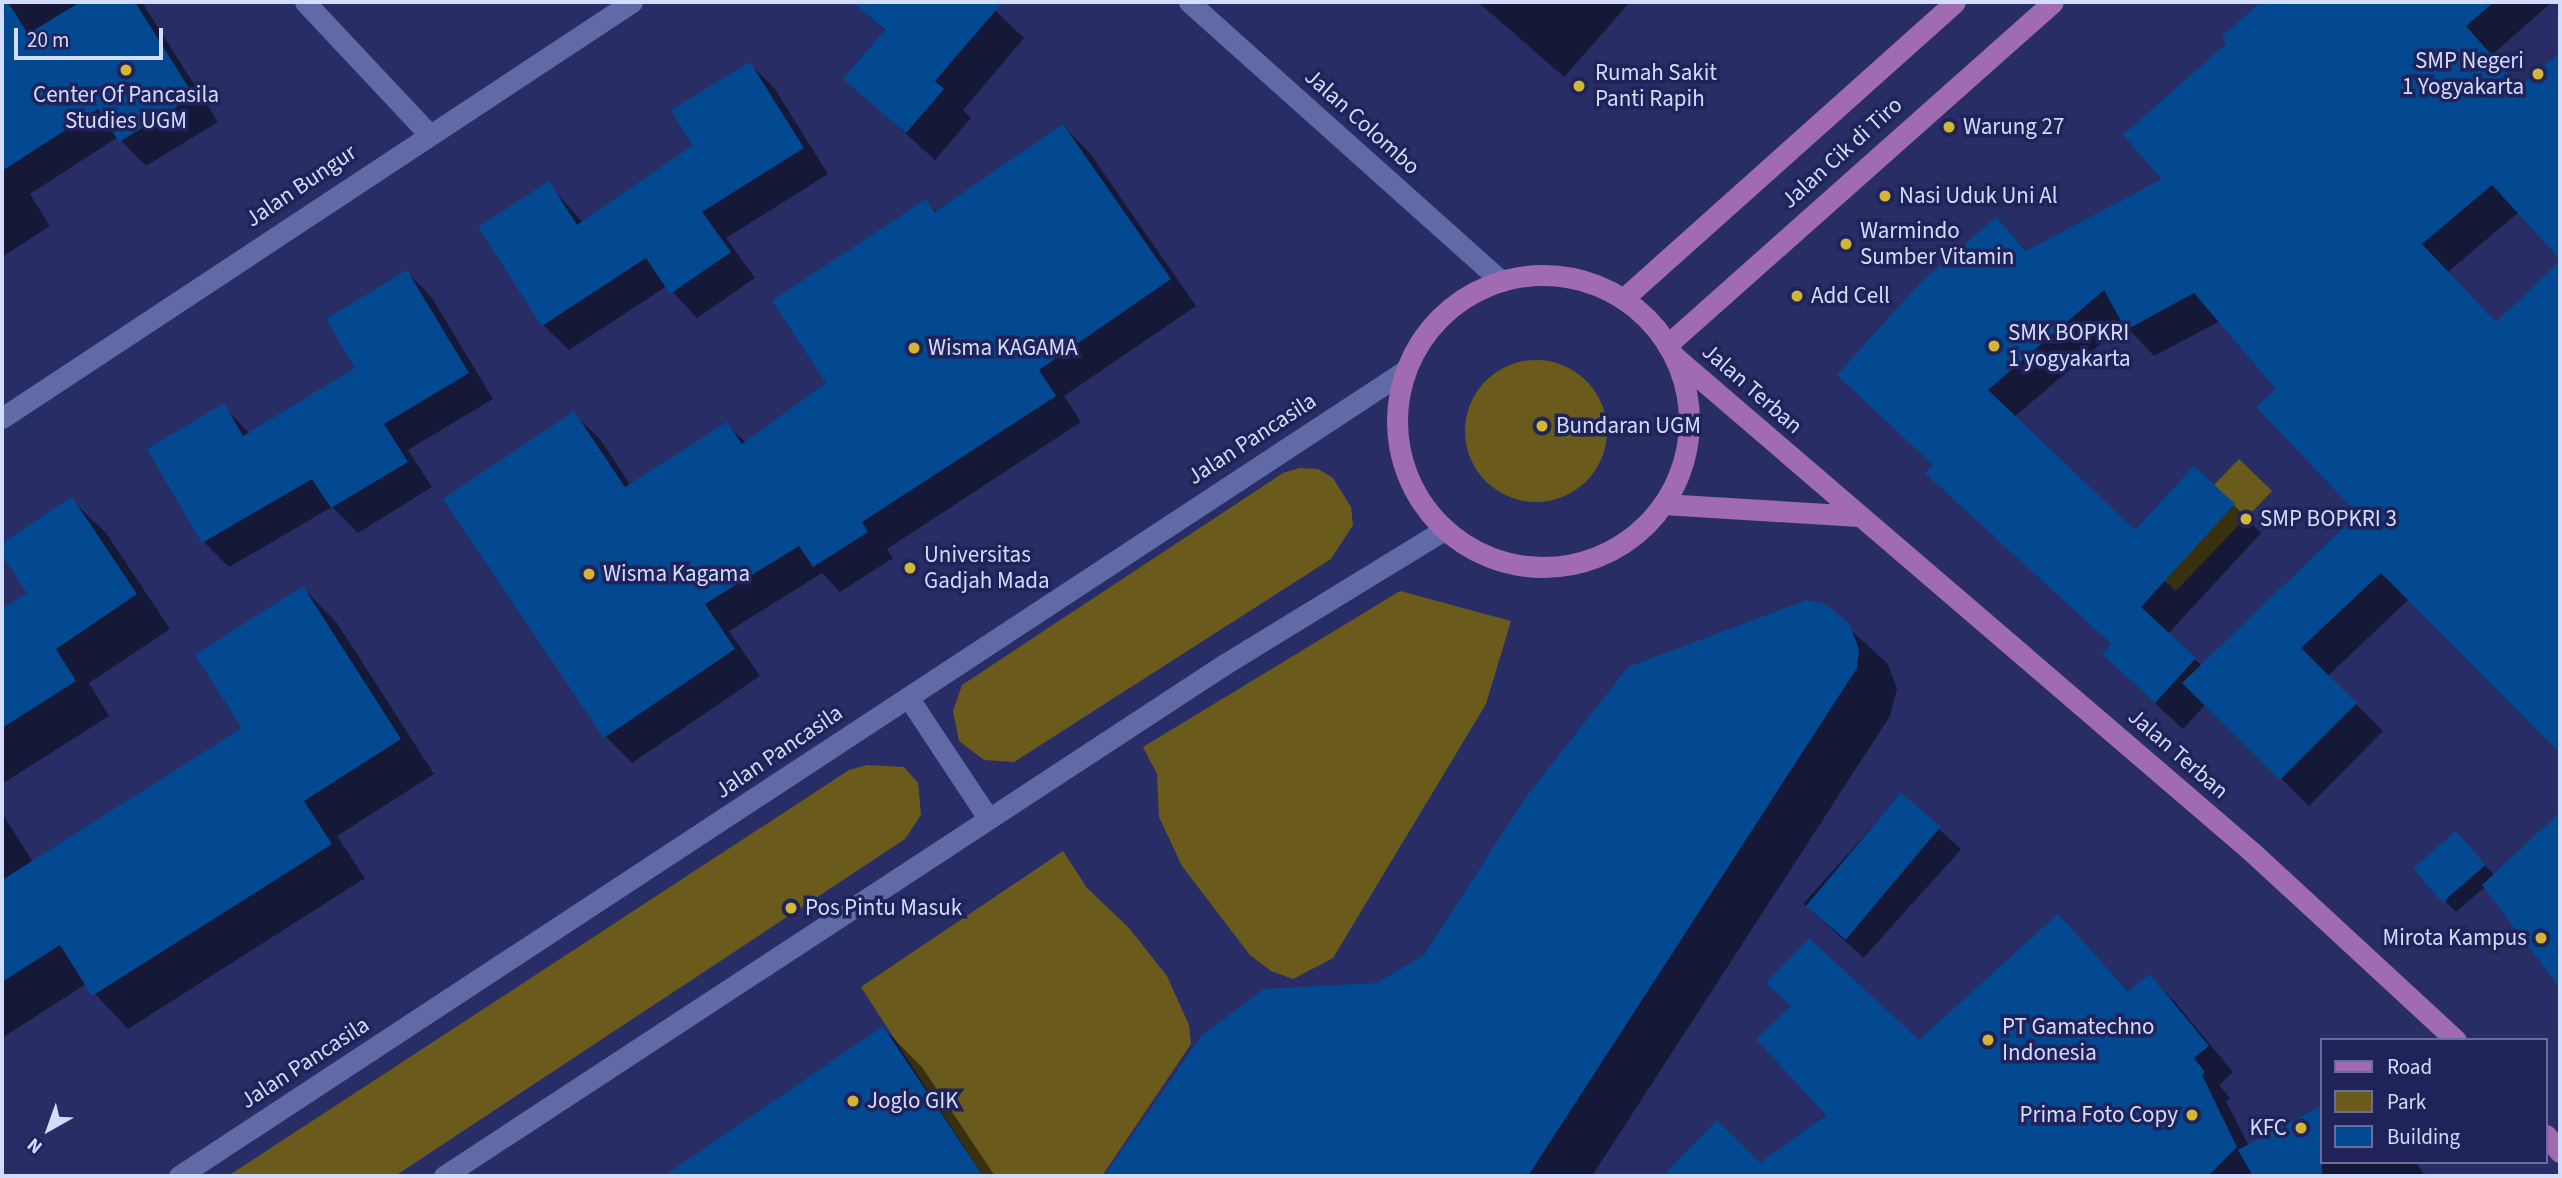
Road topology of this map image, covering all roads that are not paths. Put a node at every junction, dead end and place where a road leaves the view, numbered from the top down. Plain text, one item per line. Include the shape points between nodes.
1 (305, 2) edge
2 (632, 2) edge
3 (1189, 2) edge
4 (1955, 2) edge
5 (2053, 2) edge
6 (428, 133) junction
7 (1501, 281) junction
8 (1623, 299) junction
9 (1671, 350) junction
10 (1406, 370) junction
11 (2, 418) edge
12 (1664, 504) junction
13 (1859, 516) junction
14 (1445, 529) junction
15 (908, 697) junction
16 (988, 818) junction
17 (2454, 1038) edge
18 (2548, 1137) edge
19 (2560, 1152) edge
20 (179, 1176) edge
21 (444, 1176) edge

1 - 6 street
2 - 6 street, Jalan Bungur
3 - 7 street, Jalan Colombo
4 - 8 main road, Jalan Cik di Tiro
5 - 9 main road, Jalan Cik di Tiro
6 - 11 street, Jalan Bungur
7 - 8 main road via 1561,276 1585,281
7 - 10 main road via 1467,294 1447,311 1429,330
8 - 9 main road via 1648,319
9 - 12 main road via 1687,394 1688,441
9 - 13 main road, Jalan Terban
10 - 14 main road via 1396,424 1401,449 1419,496
10 - 15 street, Jalan Pancasila
12 - 13 main road
12 - 14 main road via 1613,550 1547,567 1497,559
13 - 17 main road, Jalan Terban via 2251,851
14 - 16 street
15 - 16 street
15 - 20 street, Jalan Pancasila
16 - 21 street
18 - 19 main road

